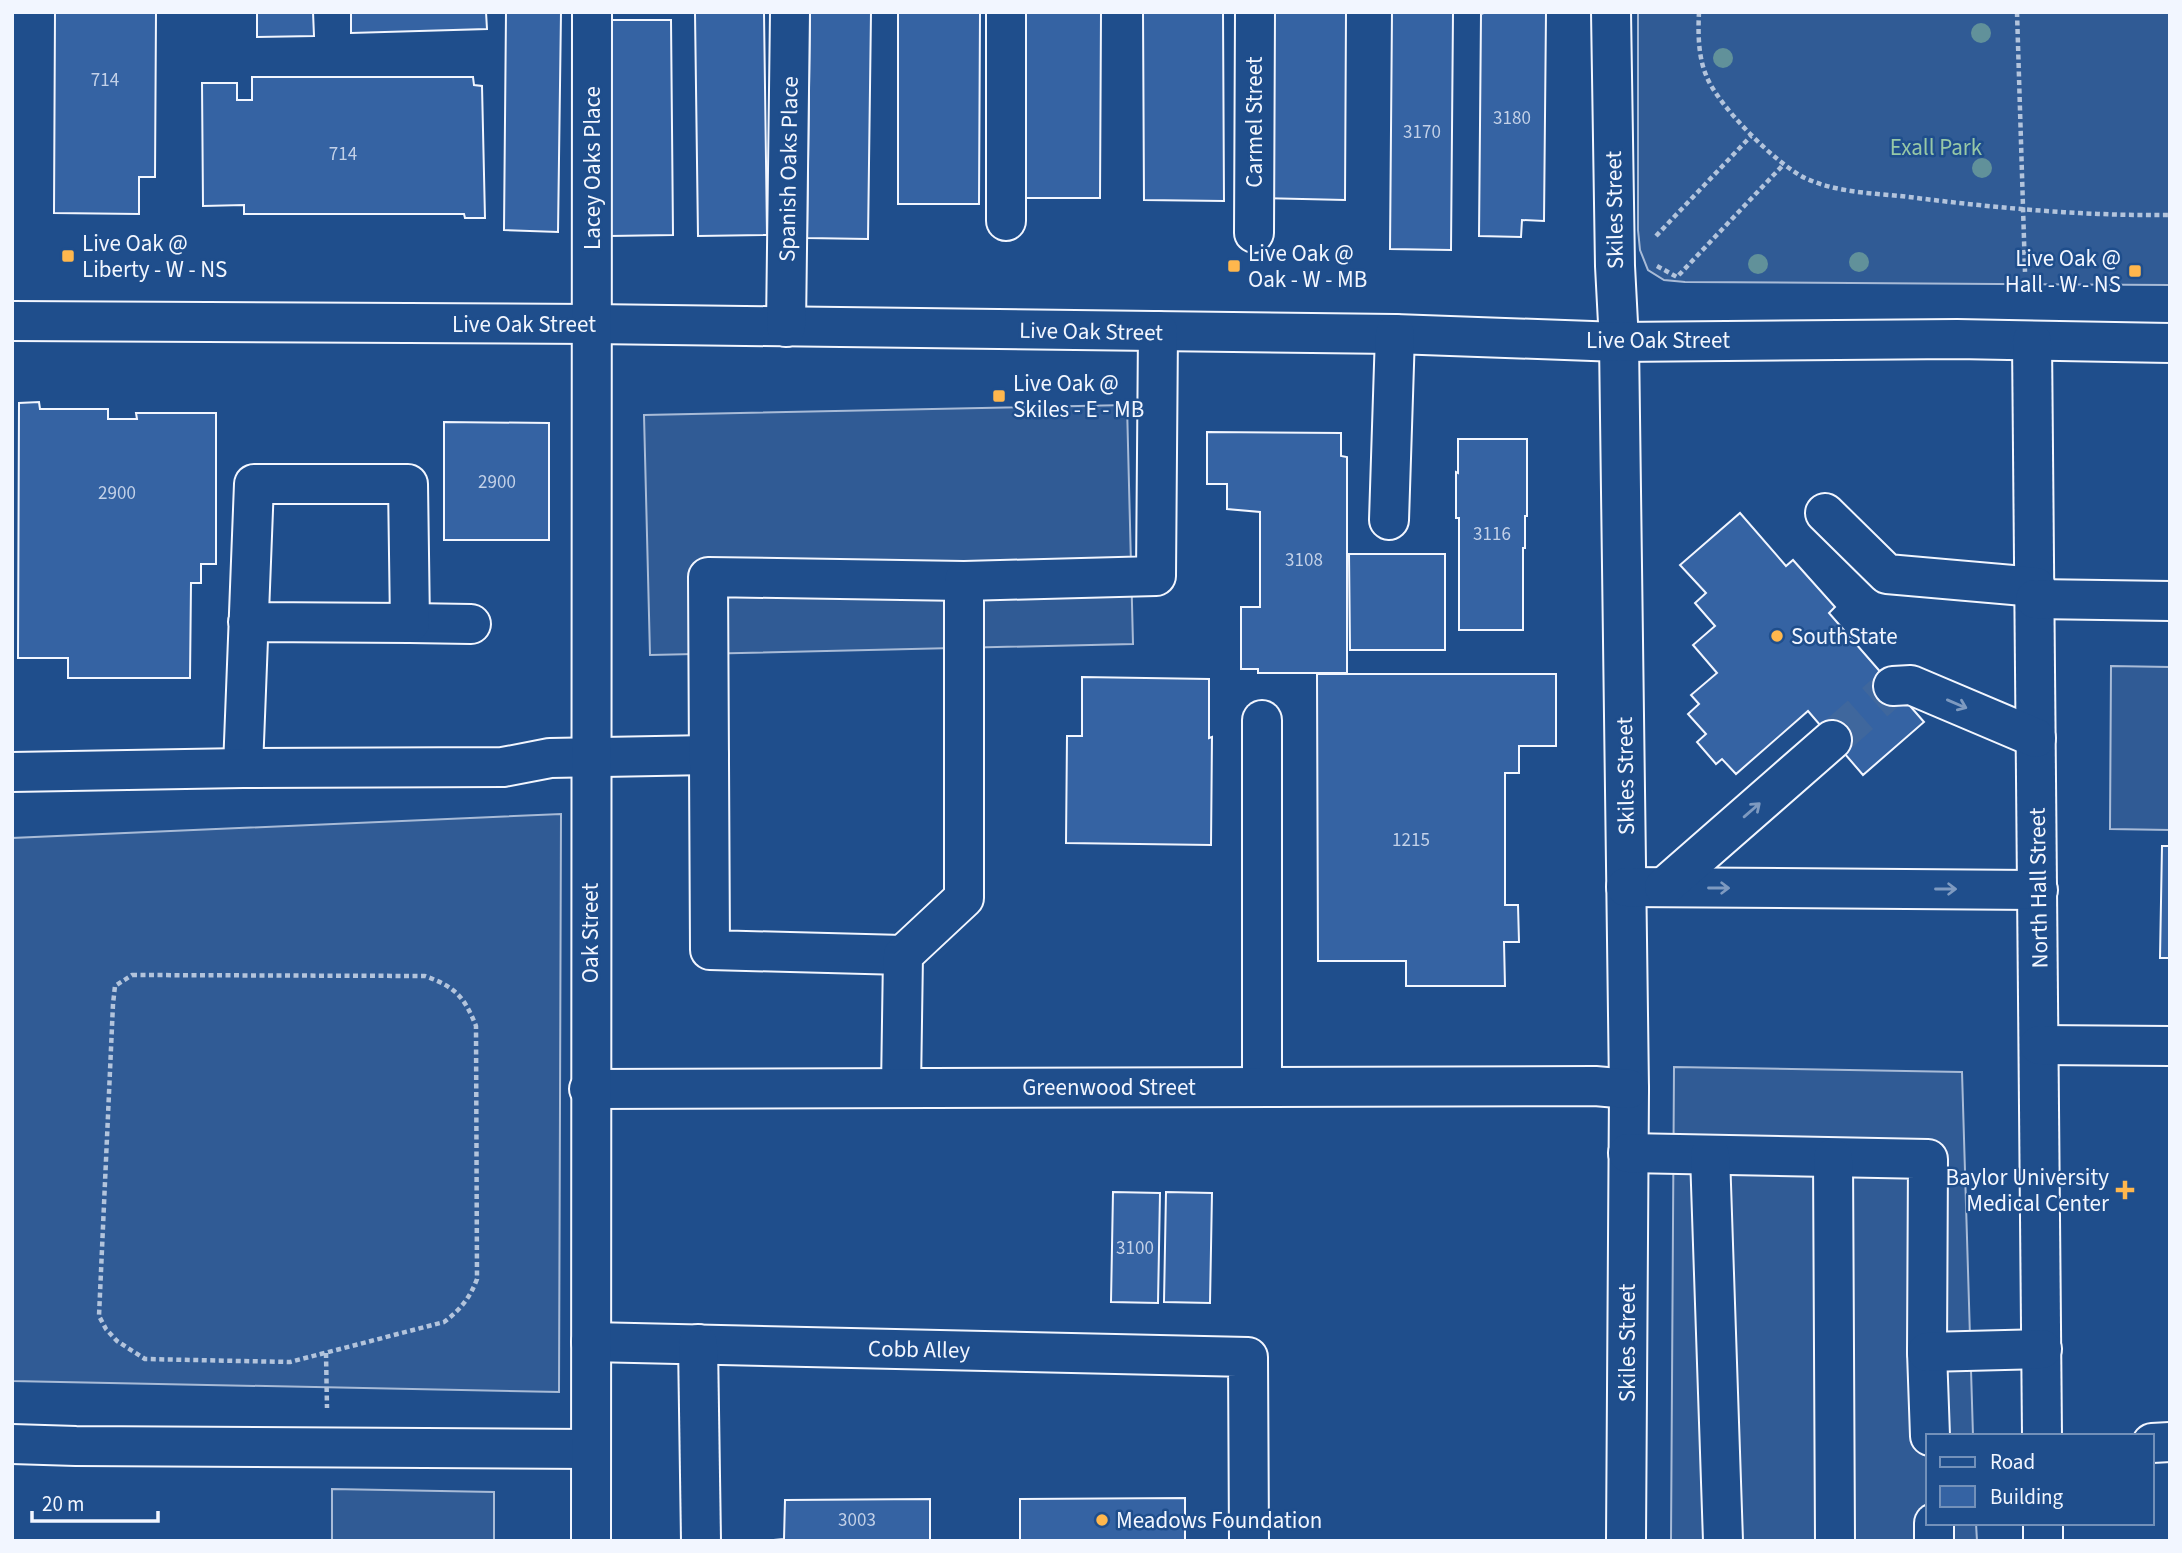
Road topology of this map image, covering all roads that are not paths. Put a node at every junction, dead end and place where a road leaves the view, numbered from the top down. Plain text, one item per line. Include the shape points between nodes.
1 (592, 12) edge
2 (790, 12) edge
3 (1006, 12) edge
4 (1255, 12) edge
5 (1611, 12) edge
6 (1006, 221) dead end
7 (1254, 233) dead end
8 (12, 321) edge
9 (592, 324) junction
10 (786, 327) junction
11 (1157, 331) junction
12 (1395, 334) junction
13 (2032, 341) junction
14 (1619, 342) junction
15 (2170, 343) edge
16 (1825, 513) dead end
17 (1389, 520) dead end
18 (964, 581) junction
19 (2036, 593) junction
20 (2170, 601) edge
21 (248, 622) junction
22 (410, 623) junction
23 (471, 624) dead end
24 (1893, 686) dead end
25 (1262, 720) dead end
26 (2036, 738) junction
27 (1832, 740) tunnel mouth
28 (709, 755) junction
29 (592, 759) junction
30 (243, 768) junction
31 (12, 772) edge
32 (1626, 887) junction
33 (1664, 887) junction
34 (2038, 890) junction
35 (903, 955) junction
36 (2039, 1045) junction
37 (2170, 1046) edge
38 (1262, 1086) junction
39 (901, 1088) junction
40 (1629, 1089) junction
41 (589, 1090) junction
42 (1628, 1153) junction
43 (1710, 1155) junction
44 (1833, 1158) junction
45 (591, 1342) junction
46 (698, 1344) junction
47 (2042, 1349) junction
48 (1927, 1352) junction
49 (1930, 1434) edge
50 (2042, 1434) edge
51 (12, 1444) edge
52 (590, 1448) junction
53 (591, 1541) edge
54 (701, 1541) edge
55 (1249, 1541) edge
56 (1626, 1541) edge
57 (1723, 1541) edge
58 (1835, 1541) edge

1 - 9 street, Lacey Oaks Place
2 - 10 street, Spanish Oaks Place
3 - 6 street
4 - 7 street, Carmel Street
5 - 14 street, Skiles Street
8 - 9 street, Live Oak Street
9 - 10 street, Live Oak Street
9 - 29 street, Oak Street
10 - 11 street, Live Oak Street
11 - 12 street, Live Oak Street
11 - 18 street via 1156,576
12 - 14 street, Live Oak Street
12 - 17 street
13 - 14 street, Live Oak Street
13 - 15 street, Live Oak Street
13 - 19 street, North Hall Street
14 - 32 street, Skiles Street
16 - 19 street via 1887,574
18 - 28 street via 708,577
18 - 35 street via 964,898
19 - 20 street
19 - 26 street, North Hall Street
21 - 22 street
21 - 22 street via 254,484 408,484
21 - 30 street
22 - 23 street
24 -> 26 street via 1911,685
25 - 38 street
26 - 34 street, North Hall Street
33 -> 27 street
28 - 29 street
28 - 35 street via 710,950
29 - 30 street via 550,758 503,767
29 - 41 street, Oak Street
30 - 31 street
32 - 33 street
32 - 40 street, Skiles Street
33 -> 34 street
34 - 36 street, North Hall Street
35 - 39 street
36 - 37 street
36 - 47 street, North Hall Street
38 - 39 street, Greenwood Street
38 - 40 street, Greenwood Street
39 - 41 street, Greenwood Street
40 - 42 street, Skiles Street
41 - 45 street, Oak Street
42 - 43 street
42 - 56 street, Skiles Street
43 - 44 street
43 - 57 street
44 - 48 street via 1928,1159
44 - 58 street
45 - 46 street, Cobb Alley
45 - 52 street, Oak Street
46 - 54 street
46 - 55 street, Cobb Alley via 1248,1357
47 - 48 street
47 - 50 street, North Hall Street
48 - 49 street
51 - 52 street
52 - 53 street, Oak Street

